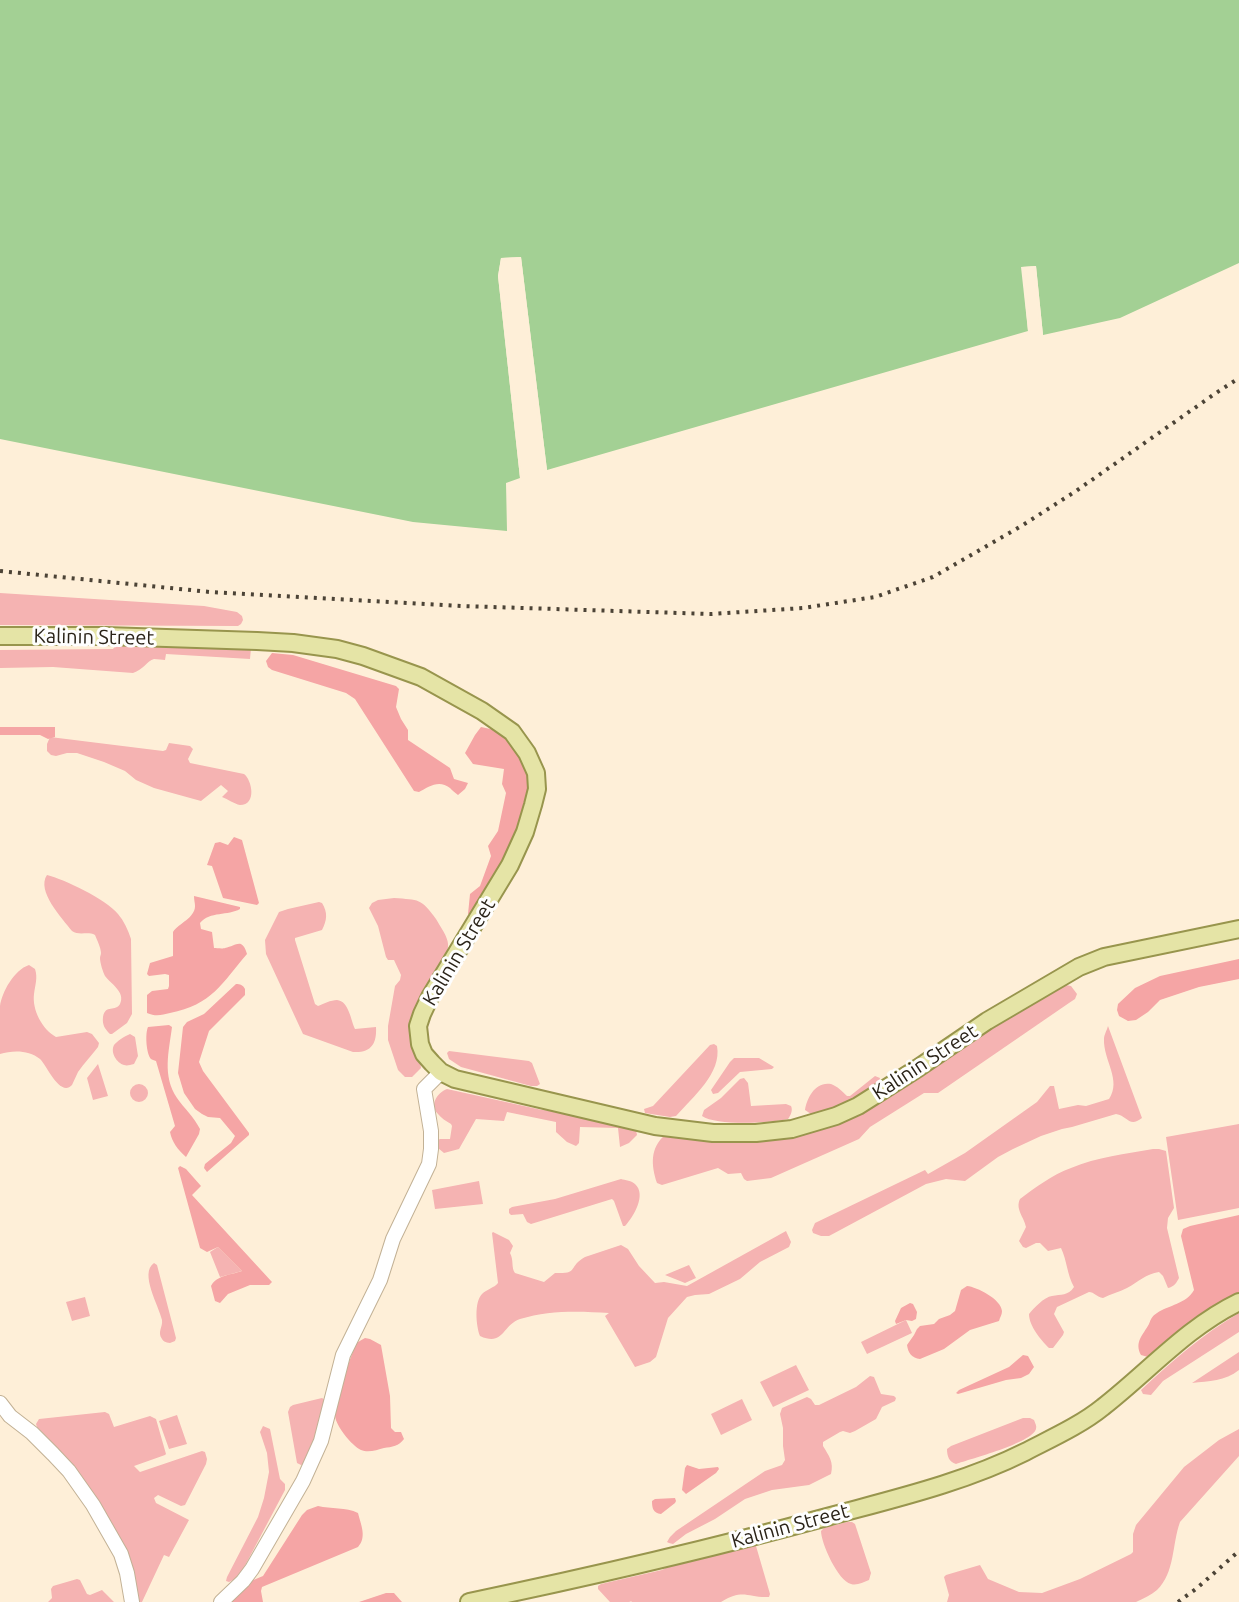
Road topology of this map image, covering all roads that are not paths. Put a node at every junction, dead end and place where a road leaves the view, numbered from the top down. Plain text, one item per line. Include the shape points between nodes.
1 (0, 636) edge
2 (1239, 929) edge
3 (441, 1072) junction
4 (1239, 1302) edge
5 (0, 1404) edge
6 (5, 1415) edge
7 (132, 1602) edge
8 (221, 1602) edge
9 (470, 1602) edge

1 - 3 main road, Kalinin Street via 257,641 337,649 421,677 512,732 536,773 537,789 517,851 422,1014 418,1026 420,1044
2 - 3 main road, Kalinin Street via 1104,957 1079,967 987,1021 858,1106 792,1129 713,1133 656,1126 455,1079
3 - 8 street via 424,1089 431,1131 429,1164 343,1355 321,1441 303,1481 252,1569
4 - 9 main road, Kalinin Street via 1213,1316 1102,1408 990,1468 794,1526
5 - 6 street
6 - 7 street via 32,1432 69,1471 93,1504 121,1554

